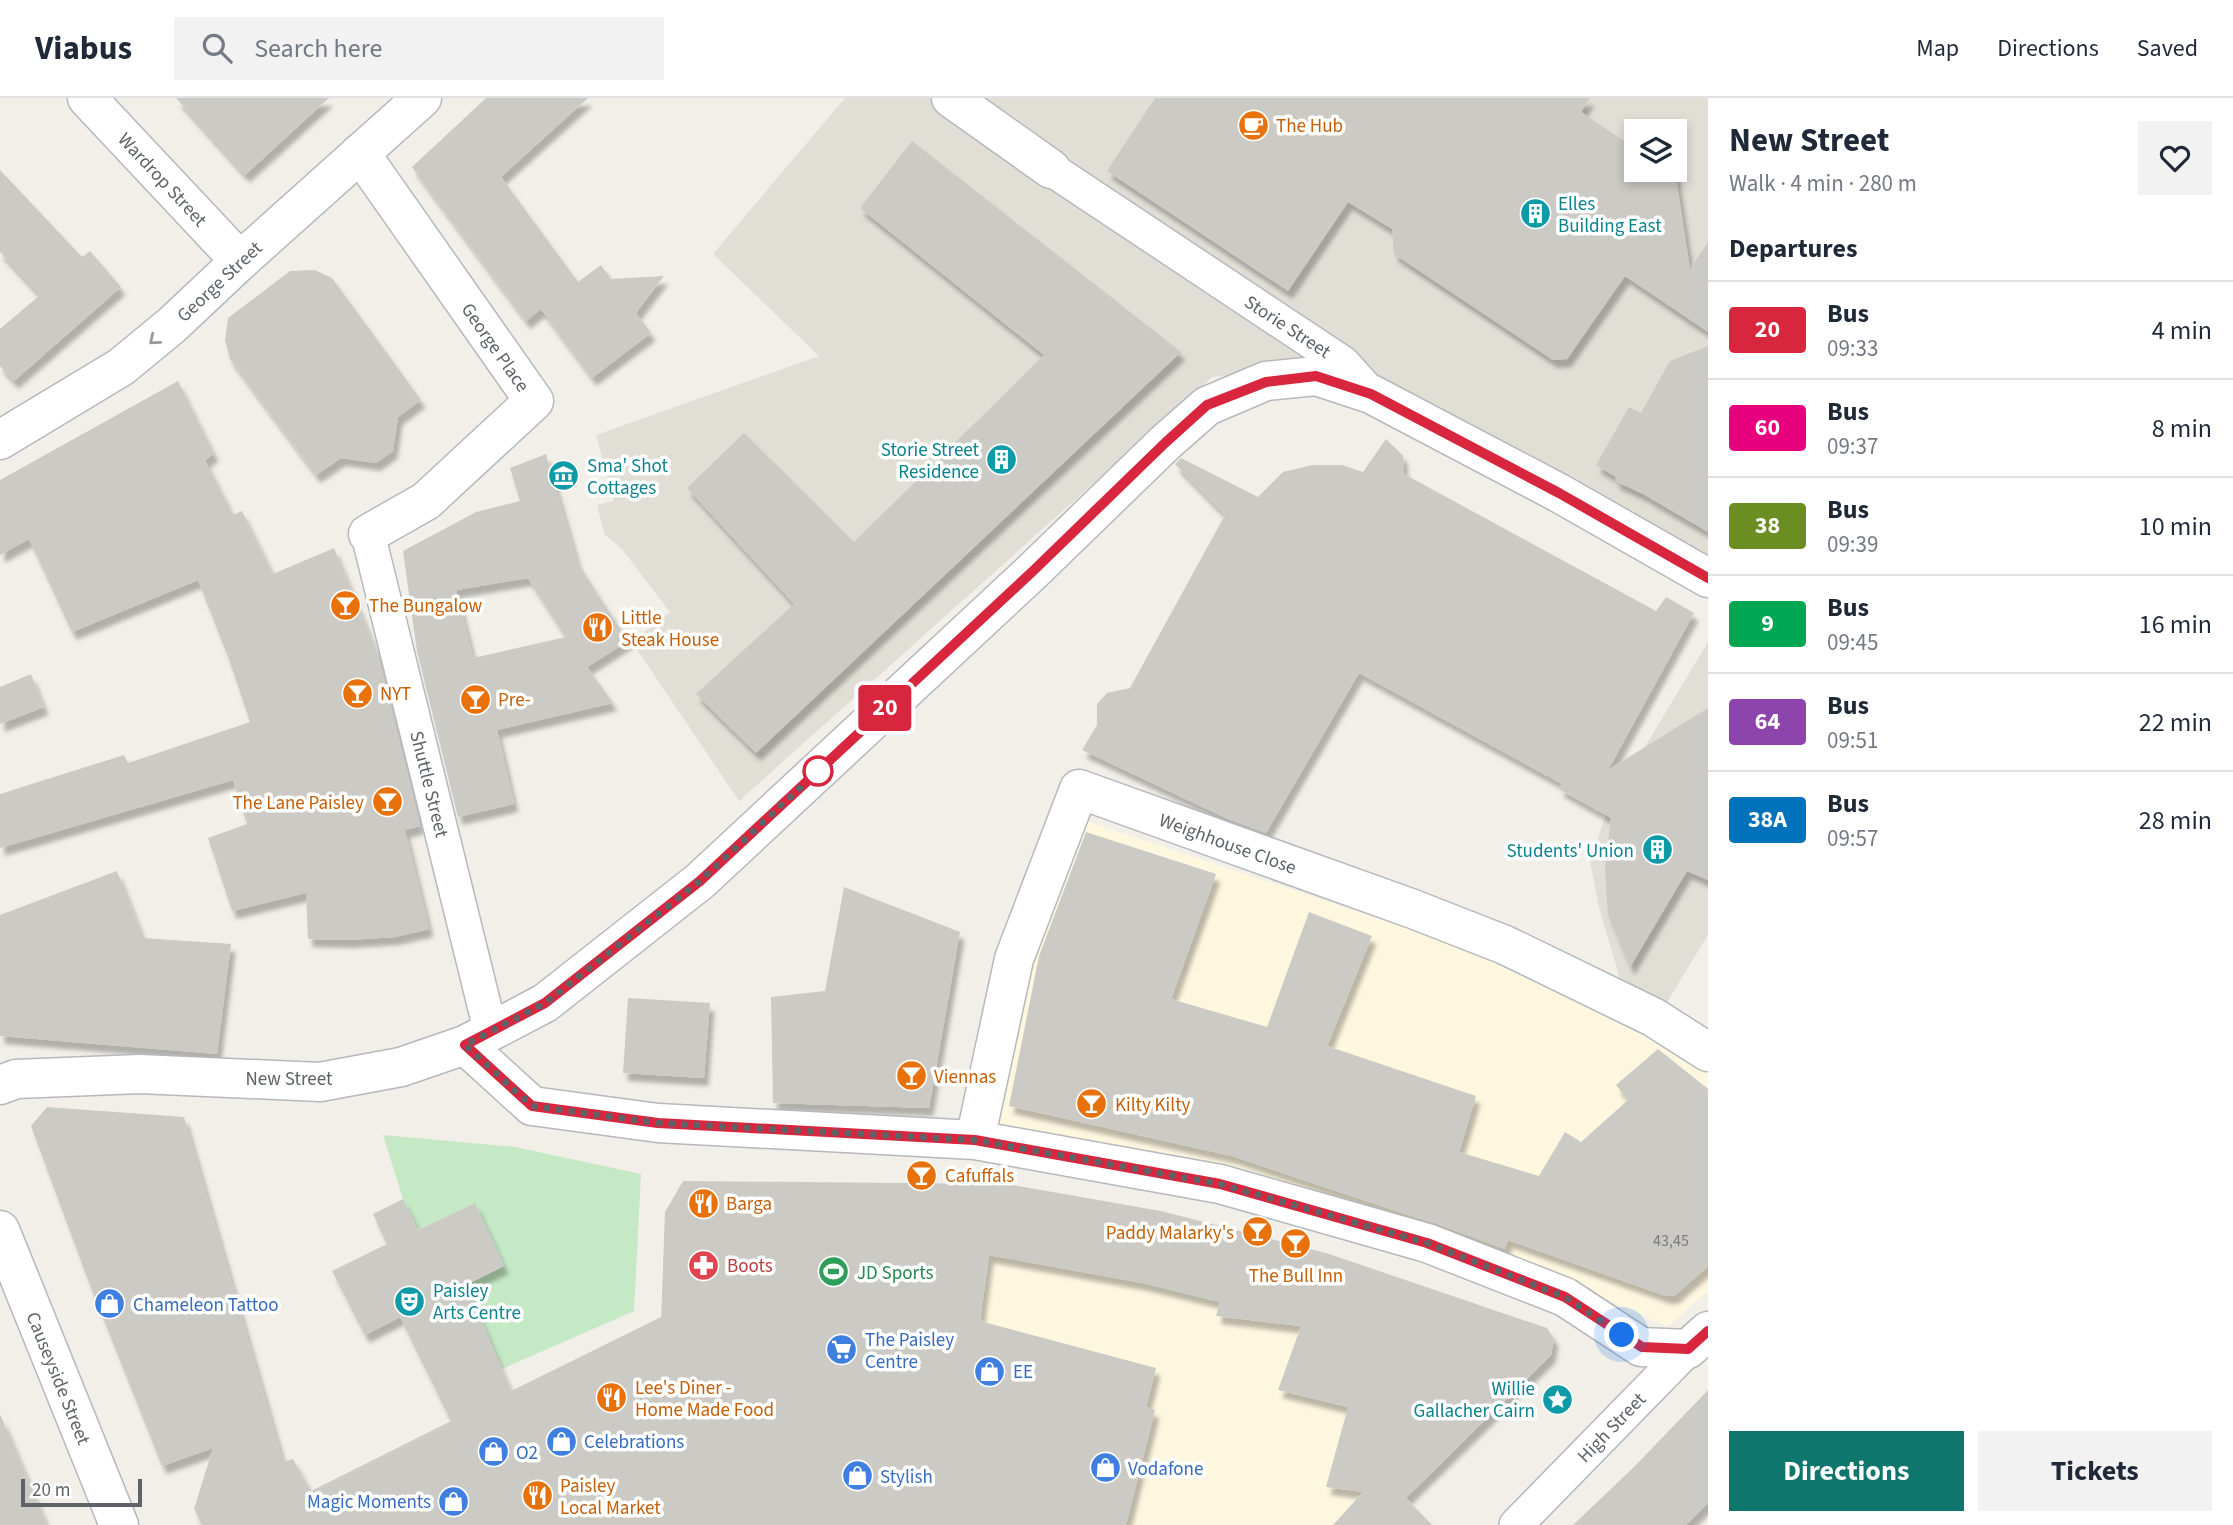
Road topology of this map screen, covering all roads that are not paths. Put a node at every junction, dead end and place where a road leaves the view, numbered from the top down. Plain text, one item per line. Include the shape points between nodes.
1 (87, 98) edge
2 (422, 98) edge
3 (951, 98) edge
4 (360, 153) junction
5 (1051, 169) joint
6 (240, 261) junction
7 (1371, 394) junction
8 (0, 440) edge
9 (368, 534) joint
10 (1708, 578) edge
11 (478, 1039) junction
12 (1708, 1052) edge
13 (0, 1085) edge
14 (975, 1140) junction
15 (0, 1230) edge
16 (1698, 1340) edge
17 (119, 1525) edge
18 (1516, 1525) edge

1 - 6 street, Wardrop Street
2 - 4 street, George Street
3 - 5 street, Storie Street
4 - 6 street, George Street
4 - 9 street, George Place via 534,401 426,501
5 - 7 street, Storie Street via 1343,363
6 -> 8 street, George Street via 121,367
7 - 10 street, Storie Street
7 - 11 street, New Street via 1316,376 1266,382 1207,405 700,881 545,1003
9 - 11 street, Shuttle Street
11 - 13 street, New Street via 401,1067 320,1082 140,1074 16,1079
11 - 14 street via 532,1106 658,1123
12 - 14 street, Weighhouse Close via 1653,1017 1505,945 1079,789 1014,959
14 - 16 street via 1220,1184 1427,1243 1565,1297 1642,1347
15 - 17 street, Causeyside Street
16 - 18 street, High Street

